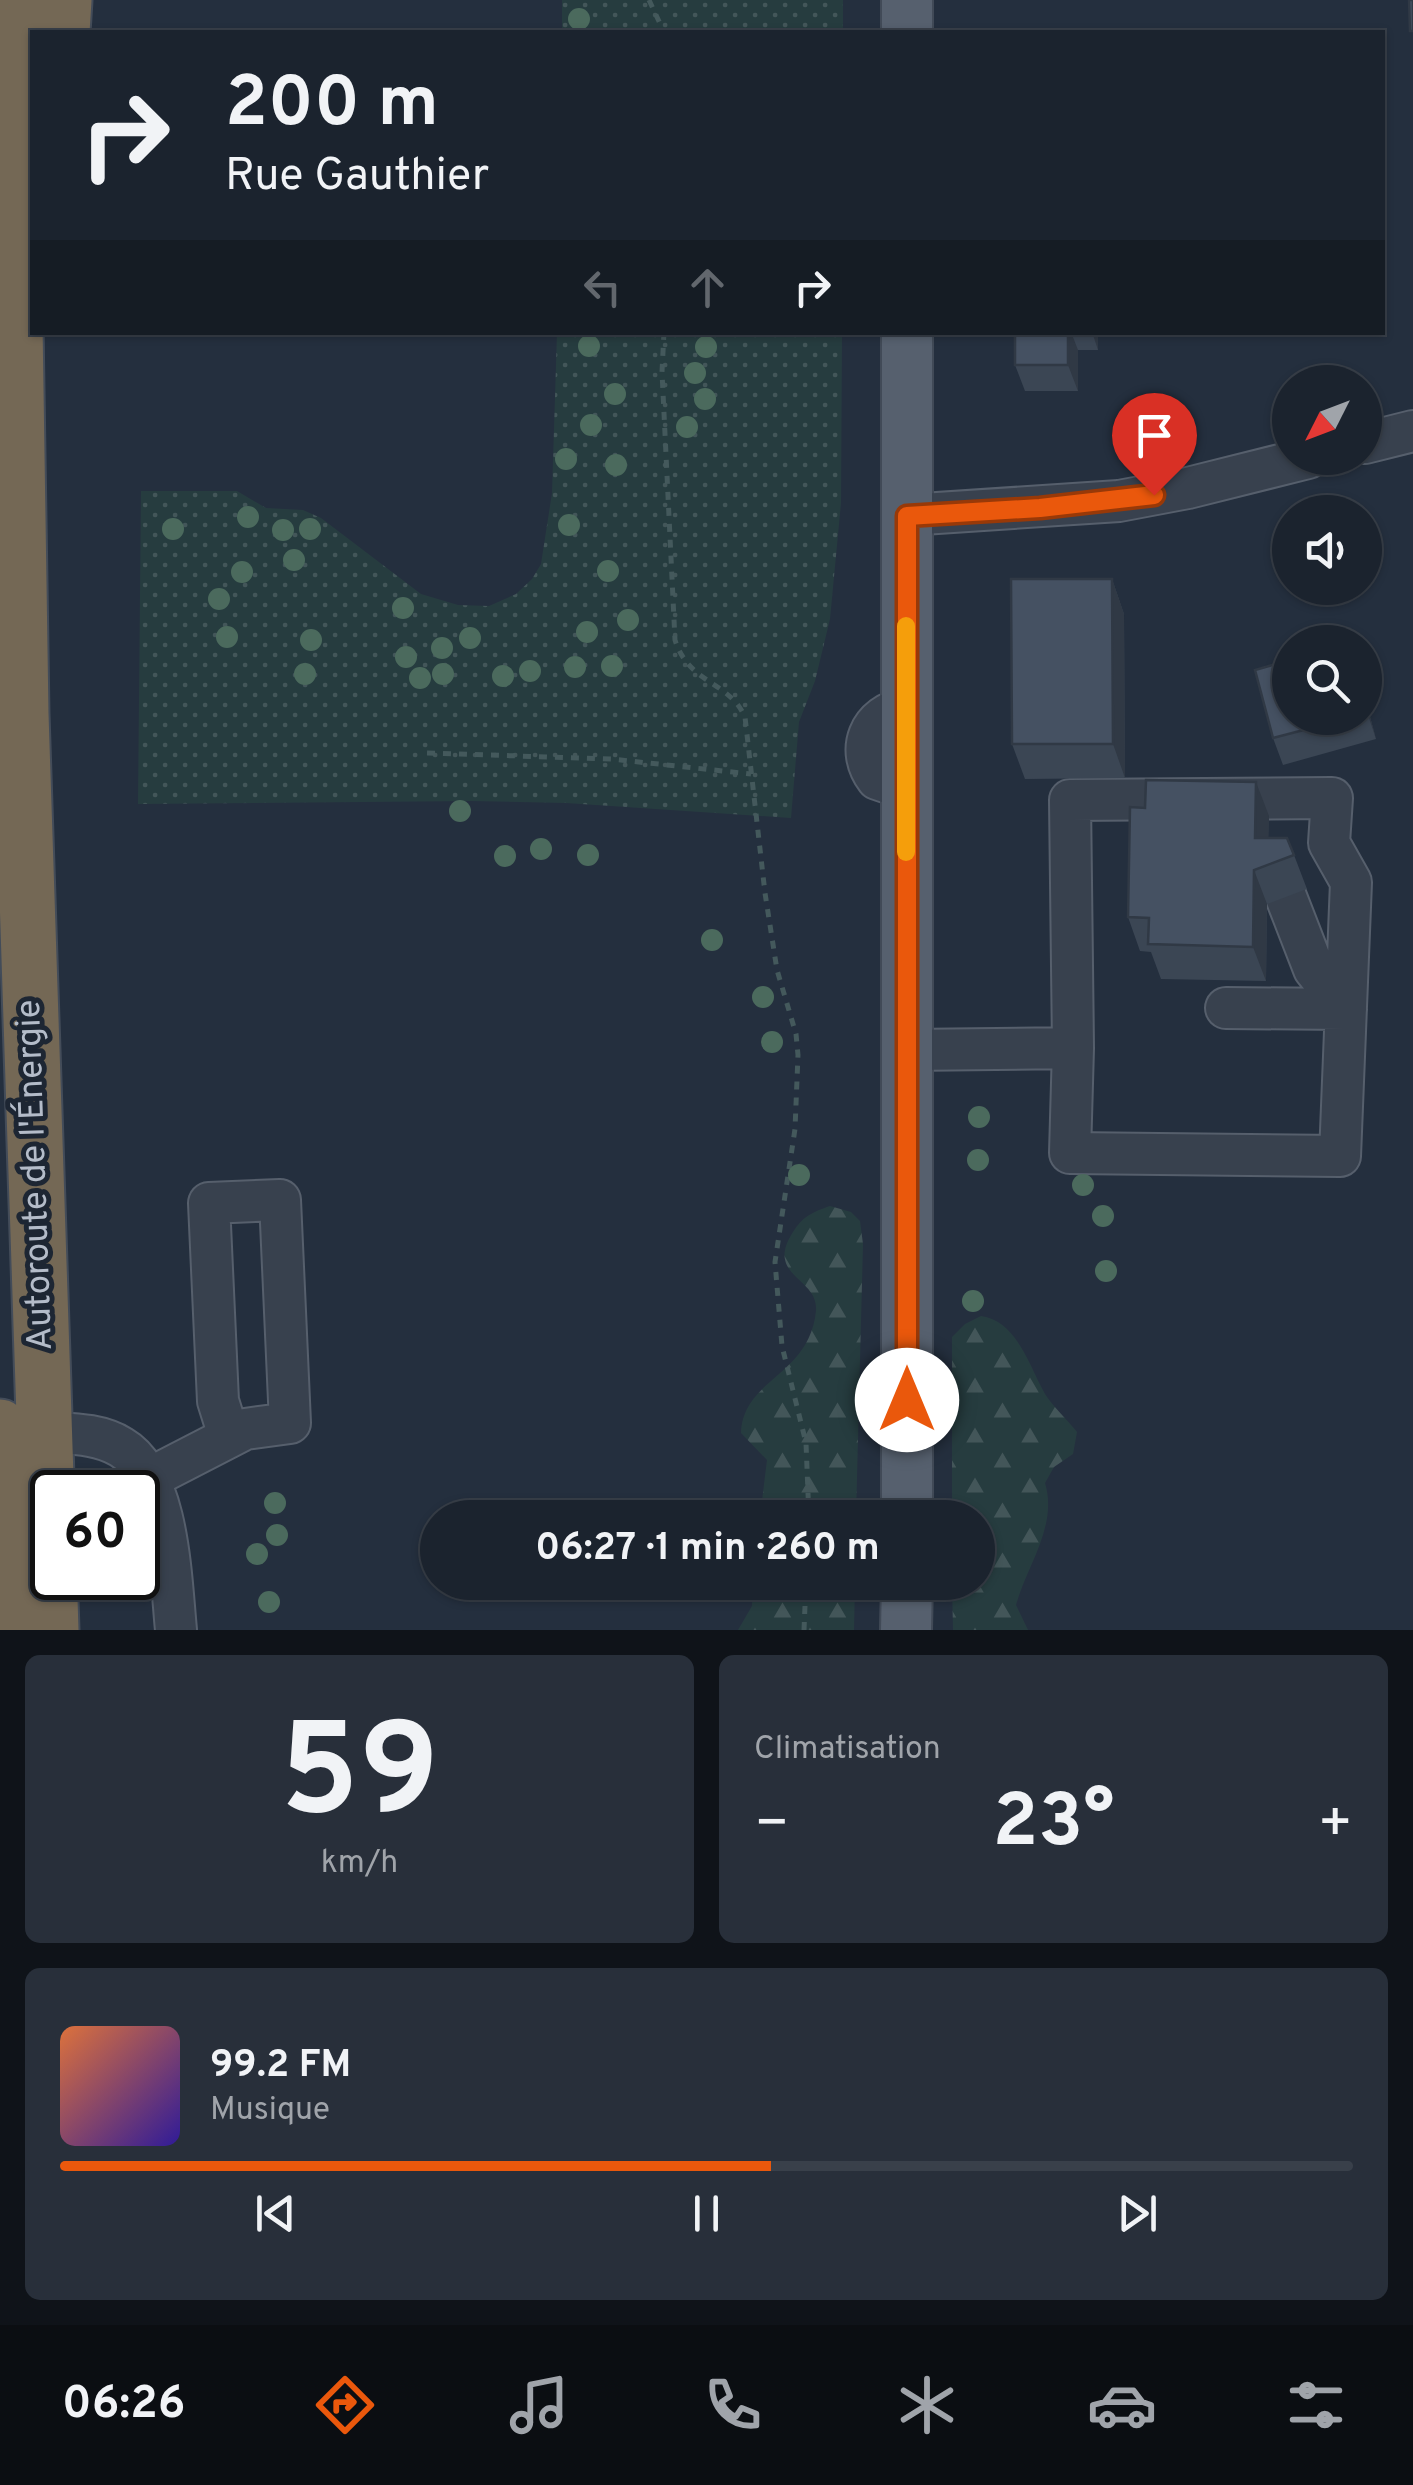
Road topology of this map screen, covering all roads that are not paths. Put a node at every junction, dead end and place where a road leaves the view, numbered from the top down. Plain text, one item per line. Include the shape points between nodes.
1 (10, 0) edge
2 (64, 0) edge
3 (907, 0) edge
4 (62, 30) edge
5 (907, 30) edge
6 (44, 335) edge
7 (907, 335) edge
8 (1413, 431) edge
9 (1382, 439) edge
10 (1272, 467) edge
11 (907, 516) junction
12 (21, 714) junction
13 (1286, 897) dead end
14 (1226, 1008) dead end
15 (1346, 1009) junction
16 (1073, 1048) junction
17 (907, 1050) junction
18 (22, 1430) edge
19 (229, 1436) junction
20 (145, 1470) edge
21 (160, 1473) edge
22 (907, 1500) edge
23 (2, 1506) edge
24 (160, 1519) edge
25 (907, 1600) edge
26 (10, 1630) edge
27 (51, 1630) edge
28 (176, 1630) edge
29 (906, 1630) edge

1 - 12 highway, Autoroute de l'Énergie
2 - 4 highway
3 - 5 main road
6 - 12 highway
7 - 11 main road
8 - 9 street
10 - 11 street via 1119,501
11 - 17 main road
12 - 18 highway, Autoroute de l'Énergie
13 - 15 street via 1314,969
14 - 15 street
15 - 16 street via 1340,1156 1070,1153
15 - 16 street via 1351,882 1329,844 1332,798 1070,800
16 - 17 street
17 - 22 main road
18 - 20 street via 112,1442
18 - 23 highway, Autoroute de l'Énergie
18 - 27 highway, Autoroute de l'Énergie
19 - 19 street via 264,1424 290,1424 280,1200 210,1203 218,1401
19 - 21 street
23 - 26 highway, Autoroute de l'Énergie
24 - 28 street
25 - 29 main road

